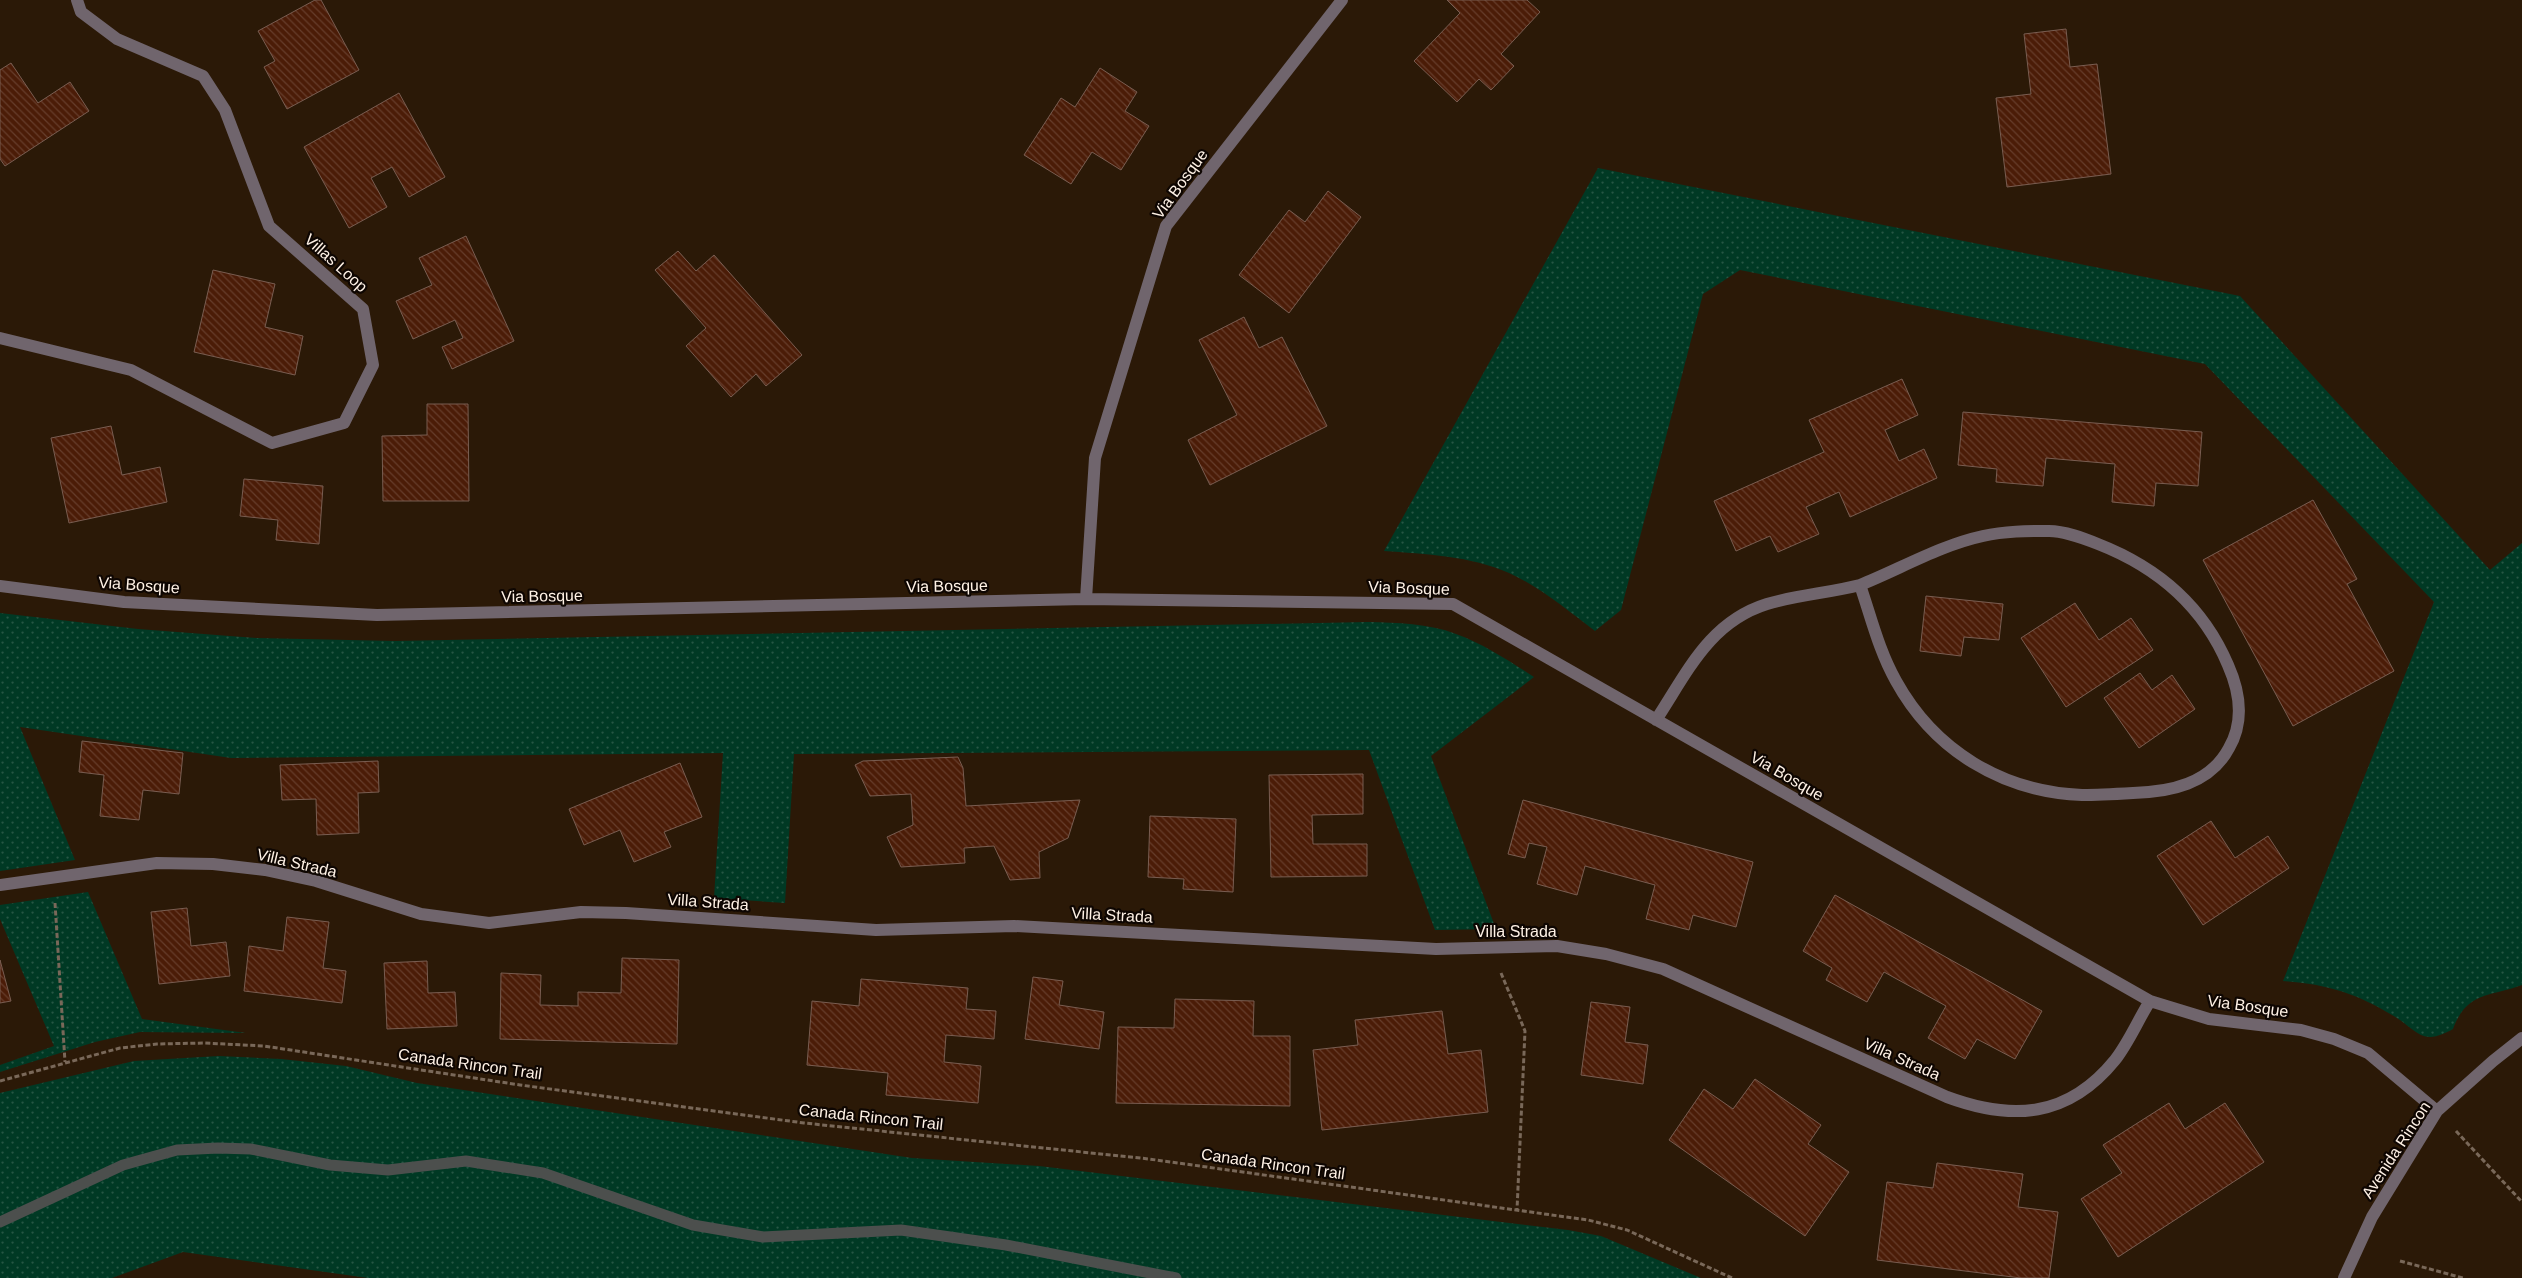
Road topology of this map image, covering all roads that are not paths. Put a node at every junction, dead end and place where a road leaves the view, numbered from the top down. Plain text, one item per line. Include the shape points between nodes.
1 (77, 0) edge
2 (1342, 0) edge
3 (0, 338) edge
4 (1860, 585) junction
5 (0, 586) edge
6 (1086, 599) junction
7 (1656, 720) junction
8 (0, 885) edge
9 (2150, 1001) junction
10 (2522, 1038) edge
11 (2437, 1111) junction
12 (2344, 1278) edge

1 - 3 street, Villas Loop via 81,12 118,40 203,76 226,110 269,226 363,309 373,365 344,423 272,443 131,370
2 - 6 street, Via Bosque via 1166,226 1095,458
4 - 4 street via 1894,679 1919,717 1960,756 2005,779 2027,787 2082,795 2156,792 2184,785 2208,773 2220,763 2236,734 2238,699 2232,674 2206,624 2188,601 2142,564 2085,538 2053,531 1982,536
4 - 7 street via 1766,605 1728,623 1706,644
5 - 6 street, Via Bosque via 124,602 378,615
6 - 7 street, Via Bosque via 1454,604
7 - 9 street, Via Bosque
8 - 9 street, Villa Strada via 157,863 212,864 265,870 316,881 421,914 489,923 581,912 626,912 876,930 1014,926 1436,949 1557,946 1606,954 1663,969 1947,1097 1977,1108 2015,1113 2041,1110 2096,1081 2116,1058
9 - 11 street, Via Bosque via 2209,1019 2301,1030 2334,1039 2368,1053
10 - 11 street, Avenida Rincon
11 - 12 street, Avenida Rincon via 2372,1217

